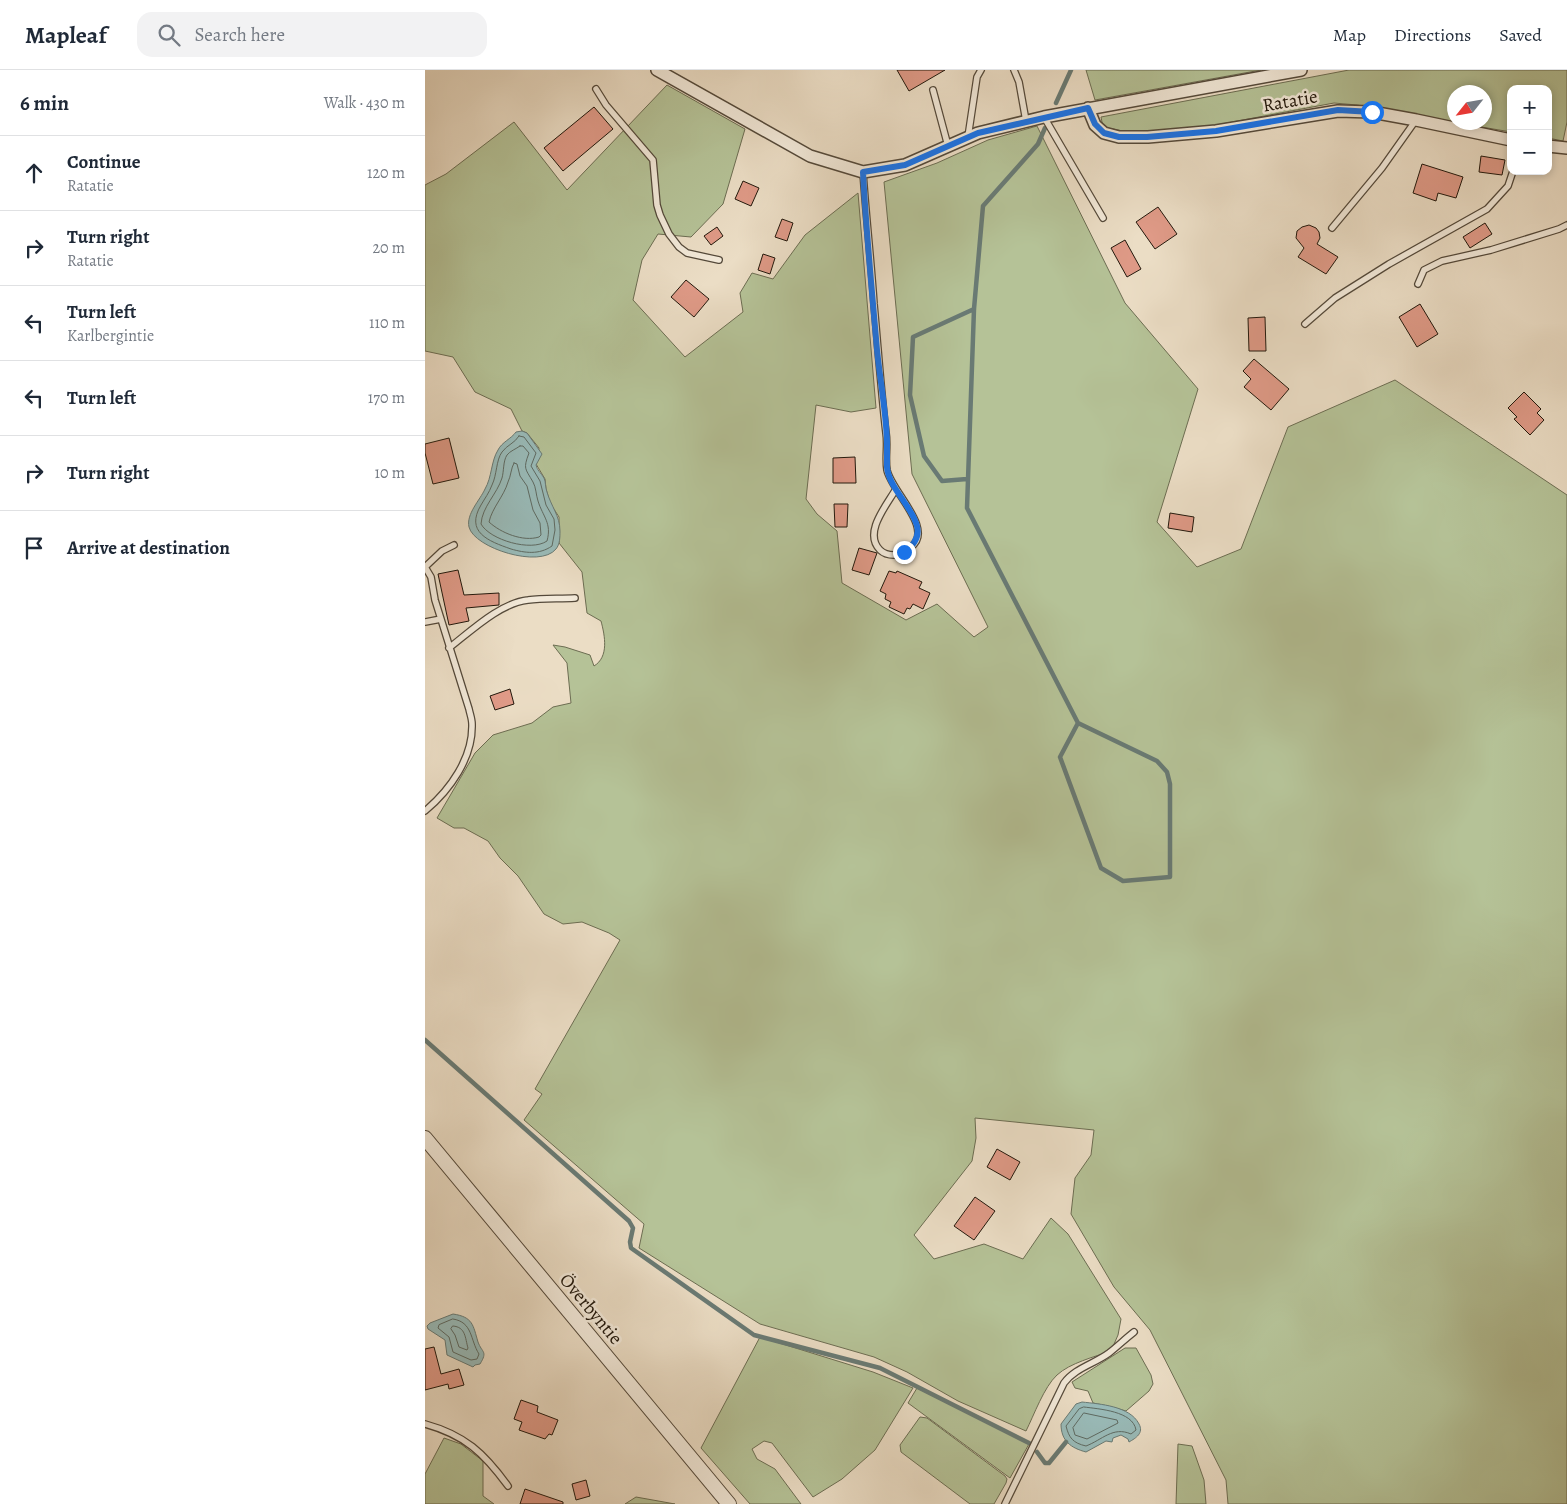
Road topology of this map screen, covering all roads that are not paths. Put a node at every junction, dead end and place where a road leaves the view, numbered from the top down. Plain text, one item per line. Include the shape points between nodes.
1 (657, 70) edge
2 (981, 70) edge
3 (1014, 70) edge
4 (1301, 70) edge
5 (596, 89) dead end
6 (933, 90) dead end
7 (1088, 108) junction
8 (1044, 117) junction
9 (1416, 120) junction
10 (1026, 121) junction
11 (969, 137) junction
12 (1507, 139) edge
13 (948, 146) junction
14 (1552, 146) edge
15 (1567, 148) edge
16 (863, 172) junction
17 (1512, 175) edge
18 (1103, 218) dead end
19 (1567, 225) edge
20 (1332, 228) dead end
21 (719, 260) dead end
22 (1418, 284) dead end
23 (1305, 324) dead end
24 (895, 490) junction
25 (454, 545) dead end
26 (425, 567) edge
27 (575, 598) dead end
28 (441, 618) junction
29 (425, 622) edge
30 (449, 648) junction
31 (425, 810) edge
32 (425, 1138) edge
33 (1134, 1332) dead end
34 (425, 1424) edge
35 (508, 1486) dead end
36 (729, 1504) edge
37 (1005, 1504) edge

1 - 16 street via 810,156
2 - 11 lane via 977,77
3 - 10 lane
4 - 7 street
5 - 21 lane via 653,160 657,205 669,234 687,253
6 - 13 lane
7 - 8 street
7 - 9 street, Ratatie via 1095,124 1104,133 1119,137 1216,131 1338,110
8 - 10 street
8 - 18 lane
9 - 12 street, Ratatie
9 - 20 lane via 1382,168
10 - 11 street
11 - 13 street
13 - 16 street via 905,165
14 - 15 street
16 - 24 lane via 887,471
17 - 23 lane via 1508,186 1487,209 1343,293
19 - 22 lane via 1491,250 1442,261 1424,270
24 - 24 lane via 912,513 918,539 913,546 894,555 877,547 874,528
25 - 26 lane
26 - 28 lane via 431,577
27 - 30 lane via 527,600 507,607
28 - 29 lane
28 - 30 lane
30 - 31 lane via 469,709 472,724 470,742 455,778
32 - 36 street, Överbyntie
33 - 37 lane via 1064,1383
34 - 35 lane via 467,1441

